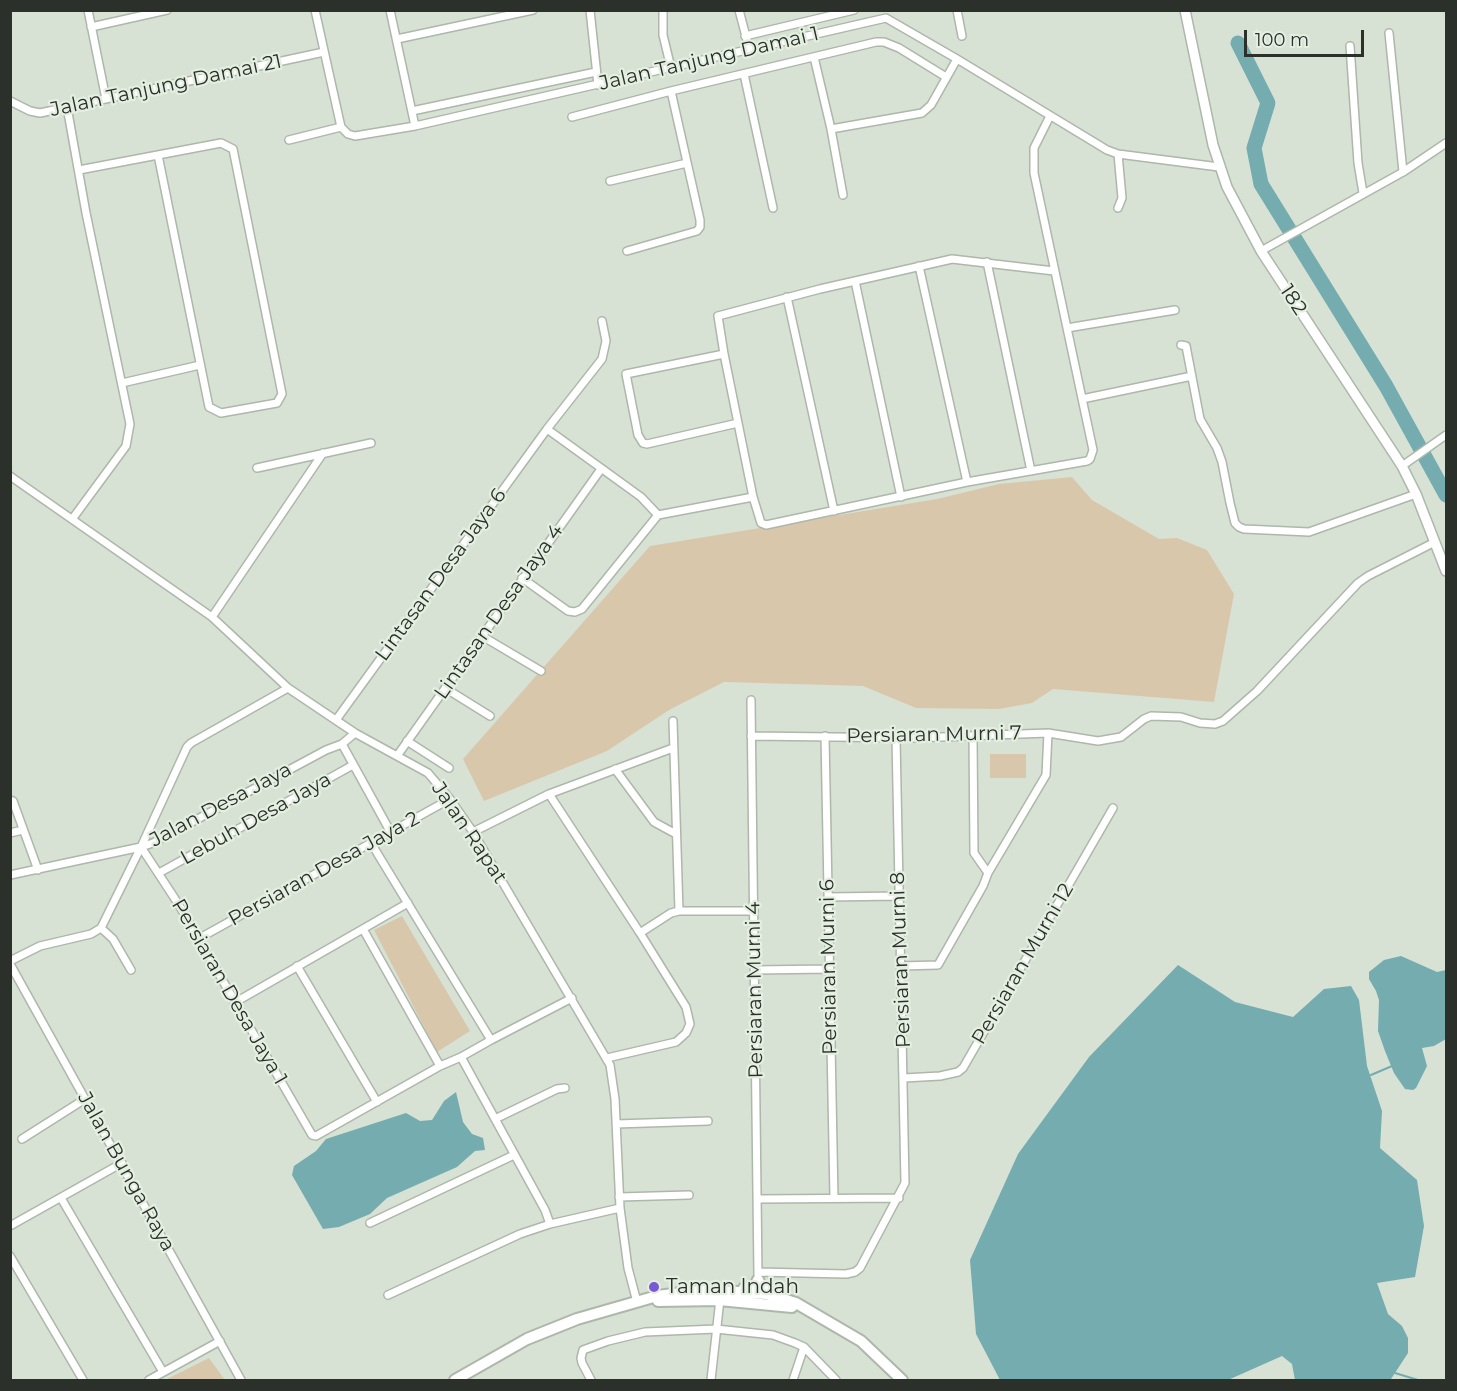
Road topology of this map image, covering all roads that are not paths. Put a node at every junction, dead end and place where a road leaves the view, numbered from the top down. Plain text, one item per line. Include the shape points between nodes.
1 (88, 10) edge
2 (315, 10) edge
3 (390, 10) edge
4 (533, 10) edge
5 (590, 10) edge
6 (663, 10) edge
7 (739, 10) edge
8 (854, 10) edge
9 (957, 10) edge
10 (1185, 10) edge
11 (165, 11) edge
12 (886, 14) edge
13 (91, 27) junction
14 (1389, 33) dead end
15 (746, 36) junction
16 (962, 36) dead end
17 (397, 39) junction
18 (1350, 46) dead end
19 (749, 48) junction
20 (324, 52) junction
21 (814, 57) junction
22 (957, 59) junction
23 (671, 68) junction
24 (596, 72) junction
25 (744, 74) junction
26 (946, 77) junction
27 (598, 85) junction
28 (671, 92) junction
29 (106, 99) junction
30 (10, 101) edge
31 (67, 107) junction
32 (412, 111) junction
33 (1050, 116) junction
34 (572, 117) dead end
35 (415, 126) junction
36 (341, 127) junction
37 (831, 129) junction
38 (289, 140) dead end
39 (1446, 143) edge
40 (1118, 154) junction
41 (158, 155) junction
42 (687, 163) junction
43 (1219, 167) junction
44 (79, 170) junction
45 (1403, 171) junction
46 (610, 181) dead end
47 (1363, 193) junction
48 (843, 195) dead end
49 (773, 208) dead end
50 (1118, 208) dead end
51 (627, 251) dead end
52 (1261, 251) junction
53 (987, 262) junction
54 (919, 266) junction
55 (1054, 272) junction
56 (855, 281) junction
57 (787, 297) junction
58 (1175, 310) dead end
59 (602, 321) dead end
60 (1067, 328) junction
61 (1181, 345) dead end
62 (724, 354) junction
63 (200, 365) junction
64 (1192, 376) junction
65 (122, 382) junction
66 (1082, 399) junction
67 (738, 423) junction
68 (547, 429) junction
69 (1446, 435) edge
70 (372, 443) dead end
71 (323, 453) junction
72 (1402, 466) junction
73 (257, 468) dead end
74 (601, 469) junction
75 (1031, 471) junction
76 (10, 476) edge
77 (967, 482) junction
78 (1416, 494) junction
79 (753, 496) junction
80 (901, 497) junction
81 (834, 511) junction
82 (658, 515) junction
83 (73, 518) junction
84 (1436, 543) junction
85 (1446, 571) edge
86 (522, 578) junction
87 (212, 617) junction
88 (482, 636) junction
89 (542, 671) dead end
90 (288, 688) junction
91 (445, 688) junction
92 (751, 700) dead end
93 (490, 716) dead end
94 (336, 720) junction
95 (673, 721) dead end
96 (355, 733) junction
97 (1048, 733) junction
98 (751, 736) junction
99 (825, 736) junction
100 (973, 736) junction
101 (896, 738) junction
102 (407, 741) junction
103 (342, 744) junction
104 (672, 748) junction
105 (396, 756) junction
106 (353, 765) junction
107 (449, 768) dead end
108 (615, 769) junction
109 (549, 794) junction
110 (450, 799) junction
111 (10, 800) edge
112 (1113, 808) dead end
113 (23, 830) junction
114 (390, 831) junction
115 (473, 832) junction
116 (10, 833) edge
117 (676, 834) junction
118 (371, 843) junction
119 (141, 847) junction
120 (38, 870) junction
121 (159, 873) junction
122 (988, 873) junction
123 (10, 875) edge
124 (899, 896) junction
125 (828, 897) junction
126 (408, 903) junction
127 (678, 911) junction
128 (754, 911) junction
129 (101, 928) junction
130 (363, 929) junction
131 (640, 933) junction
132 (198, 939) junction
133 (10, 962) edge
134 (297, 966) junction
135 (900, 966) junction
136 (829, 969) junction
137 (131, 970) dead end
138 (755, 970) junction
139 (572, 998) junction
140 (234, 1003) junction
141 (490, 1040) junction
142 (461, 1057) junction
143 (607, 1058) junction
144 (440, 1066) junction
145 (904, 1078) junction
146 (565, 1088) dead end
147 (85, 1099) junction
148 (376, 1102) junction
149 (495, 1119) junction
150 (708, 1121) dead end
151 (616, 1124) junction
152 (22, 1139) dead end
153 (514, 1155) junction
154 (122, 1163) junction
155 (689, 1195) dead end
156 (619, 1197) junction
157 (61, 1198) junction
158 (834, 1198) junction
159 (899, 1198) junction
160 (758, 1199) junction
161 (620, 1208) junction
162 (370, 1223) dead end
163 (550, 1224) junction
164 (10, 1226) edge
165 (10, 1256) edge
166 (758, 1276) junction
167 (723, 1293) junction
168 (388, 1295) dead end
169 (642, 1301) junction
170 (796, 1305) junction
171 (716, 1329) junction
172 (220, 1341) junction
173 (804, 1347) junction
174 (163, 1372) junction
175 (80, 1379) edge
176 (149, 1380) edge
177 (241, 1380) edge
178 (455, 1380) edge
179 (591, 1380) edge
180 (711, 1380) edge
181 (793, 1380) edge
182 (836, 1380) edge
183 (902, 1380) edge

1 - 13 street
2 - 20 street
3 - 17 street
4 - 17 street
5 - 24 street
6 - 23 street via 663,35
7 - 15 street
8 - 15 street
9 - 16 street
10 - 43 street, 182
11 - 13 street
12 - 19 street, Jalan Tanjung Damai 1
12 - 22 street, Jalan Tanjung Damai 1
13 - 29 street
14 - 45 street
15 - 19 street
17 - 32 street
18 - 47 street
19 - 23 street, Jalan Tanjung Damai 1
20 - 29 street, Jalan Tanjung Damai 21
20 - 36 street
21 - 25 street
21 - 26 street via 884,42
21 - 37 street
22 - 26 street
22 - 33 street, Jalan Tanjung Damai 1
23 - 27 street, Jalan Tanjung Damai 1
24 - 27 street
24 - 32 street
25 - 28 street
25 - 49 street
26 - 37 street via 931,105 922,113
27 - 35 street, Jalan Tanjung Damai 1
28 - 34 street
28 - 42 street
29 - 31 street, Jalan Tanjung Damai 21
30 - 31 street, Jalan Tanjung Damai 21 via 35,112
31 - 44 street
32 - 35 street
33 - 40 street, Jalan Tanjung Damai 1
33 - 55 street via 1033,155
35 - 36 street, Jalan Tanjung Damai 1 via 355,136
36 - 38 street
37 - 48 street
39 - 45 street
40 - 43 street, Jalan Tanjung Damai 1
40 - 50 street via 1122,203
41 - 44 street
41 - 63 street
41 - 63 street via 221,143 234,152 282,396 277,403 218,413 209,407
42 - 46 street
42 - 51 street via 699,229
43 - 52 street, 182
44 - 65 street
45 - 47 street
47 - 52 street
52 - 72 street, 182
53 - 54 street via 952,258
53 - 55 street
53 - 75 street
54 - 56 street
54 - 77 street
55 - 60 street
56 - 57 street
56 - 80 street
57 - 62 street via 719,315
57 - 81 street
58 - 60 street
59 - 68 street, Lintasan Desa Jaya 6 via 606,341 602,359
60 - 66 street
61 - 64 street via 1186,346
62 - 67 street
62 - 67 street via 626,374 638,435 646,444
63 - 65 street
64 - 66 street
64 - 78 street via 1200,419 1220,455 1239,527 1309,532
65 - 83 street via 130,424 126,446
66 - 75 street via 1092,456 1087,461
67 - 79 street
68 - 74 street
68 - 94 street, Lintasan Desa Jaya 6
69 - 72 street
70 - 71 street
71 - 73 street
71 - 87 street
72 - 78 street, 182
74 - 82 street via 641,497
74 - 86 street, Lintasan Desa Jaya 4
75 - 77 street
76 - 83 street, Jalan Rapat
77 - 80 street
78 - 84 street, 182
79 - 81 street via 761,523 766,525
79 - 82 street
80 - 81 street
82 - 86 street via 582,609 568,611
83 - 87 street, Jalan Rapat
84 - 85 street, 182
84 - 97 street, Persiaran Murni 7 via 1358,584 1257,691 1223,721 1208,724 1181,717 1151,716 1116,739 1098,741
86 - 88 street, Lintasan Desa Jaya 4
87 - 90 street, Jalan Rapat
88 - 89 street
88 - 91 street, Lintasan Desa Jaya 4
90 - 94 street, Jalan Rapat
90 - 119 street via 187,747
91 - 93 street
91 - 102 street, Lintasan Desa Jaya 4
92 - 98 street, Persiaran Murni 4
94 - 96 street, Jalan Rapat
95 - 104 street
96 - 103 street, Jalan Desa Jaya
96 - 105 street, Jalan Rapat
97 - 100 street, Persiaran Murni 7
97 - 122 street via 1046,775
98 - 99 street, Persiaran Murni 7
98 - 128 street, Persiaran Murni 4
99 - 101 street, Persiaran Murni 7
99 - 125 street, Persiaran Murni 6
100 - 101 street, Persiaran Murni 7
100 - 122 street via 974,853
101 - 124 street, Persiaran Murni 8
102 - 105 street, Lintasan Desa Jaya 4
102 - 107 street
103 - 106 street
103 - 119 street, Jalan Desa Jaya
104 - 108 street
104 - 117 street
105 - 110 street, Jalan Rapat via 428,773
106 - 114 street
106 - 121 street, Lebuh Desa Jaya
108 - 109 street
108 - 117 street via 654,822
109 - 115 street
109 - 131 street
110 - 114 street, Persiaran Desa Jaya 2
110 - 115 street, Jalan Rapat
111 - 113 street
112 - 145 street, Persiaran Murni 12 via 963,1068 940,1076
113 - 116 street
113 - 120 street
114 - 118 street, Persiaran Desa Jaya 2
115 - 139 street, Jalan Rapat
117 - 127 street
118 - 126 street
118 - 132 street, Persiaran Desa Jaya 2
119 - 120 street, Jalan Desa Jaya
119 - 121 street, Persiaran Desa Jaya 1
119 - 129 street
120 - 123 street, Jalan Desa Jaya
121 - 132 street, Persiaran Desa Jaya 1
122 - 135 street via 938,965
124 - 125 street
124 - 135 street, Persiaran Murni 8
125 - 136 street, Persiaran Murni 6
126 - 130 street
126 - 141 street
127 - 128 street
127 - 131 street
128 - 138 street, Persiaran Murni 4
129 - 133 street via 40,946
129 - 137 street via 113,939
130 - 134 street
130 - 144 street
131 - 143 street via 686,1006 690,1024 676,1042
132 - 140 street, Persiaran Desa Jaya 1
133 - 147 street, Jalan Bunga Raya
134 - 140 street
134 - 148 street
135 - 145 street, Persiaran Murni 8
136 - 138 street
136 - 158 street, Persiaran Murni 6
138 - 160 street, Persiaran Murni 4
139 - 141 street
139 - 143 street, Jalan Rapat
140 - 148 street, Persiaran Desa Jaya 1 via 311,1134 316,1136
141 - 142 street
142 - 144 street
142 - 149 street
143 - 151 street, Jalan Rapat via 613,1078
144 - 148 street
145 - 159 street, Persiaran Murni 8 via 905,1183
146 - 149 street
147 - 152 street
147 - 154 street, Jalan Bunga Raya
149 - 153 street
150 - 151 street
151 - 156 street, Jalan Rapat
153 - 162 street
153 - 163 street
154 - 157 street
154 - 172 street, Jalan Bunga Raya
155 - 156 street
156 - 161 street, Jalan Rapat
157 - 164 street
157 - 174 street
158 - 159 street
158 - 160 street
159 - 166 street via 855,1272
160 - 166 street, Persiaran Murni 4
161 - 163 street
161 - 169 street, Jalan Rapat via 628,1268
163 - 168 street
165 - 175 street
166 - 167 main road via 753,1287
166 - 170 main road via 764,1288
167 - 169 main road via 680,1292
167 - 170 main road via 767,1294
167 - 171 street
169 - 178 main road via 577,1319 527,1339
170 - 183 main road via 861,1341
171 - 173 street via 773,1335
171 - 179 street via 645,1332 583,1350 582,1363
171 - 180 street
172 - 174 street
172 - 177 street, Jalan Bunga Raya
173 - 181 street
173 - 182 street
174 - 176 street

